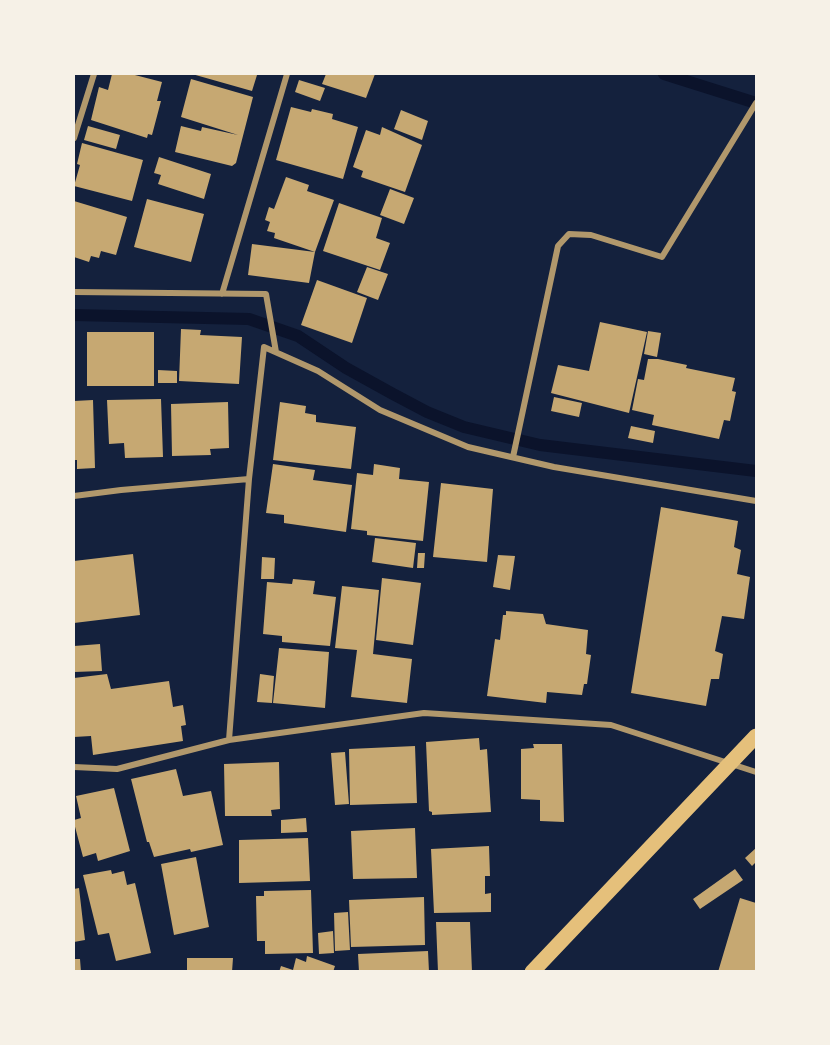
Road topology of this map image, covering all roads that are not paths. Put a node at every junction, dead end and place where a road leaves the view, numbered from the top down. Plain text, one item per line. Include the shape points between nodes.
1 (94, 74) edge
2 (287, 74) edge
3 (756, 103) edge
4 (74, 138) edge
5 (74, 292) edge
6 (222, 294) junction
7 (276, 352) junction
8 (513, 456) junction
9 (249, 480) junction
10 (74, 496) edge
11 (756, 501) edge
12 (756, 736) edge
13 (229, 740) junction
14 (731, 763) junction
15 (74, 767) edge
16 (756, 772) edge
17 (532, 972) edge

1 - 4 street
2 - 6 street
3 - 8 street via 662,257 591,235 569,234 558,246
5 - 6 street
6 - 7 street via 266,294
7 - 8 street via 318,371 380,410 468,447
7 - 9 street via 264,347
8 - 11 street via 565,469
9 - 10 street
9 - 13 street
12 - 14 main road
13 - 14 street via 424,712 611,725
13 - 15 street via 117,769
14 - 16 street
14 - 17 main road

